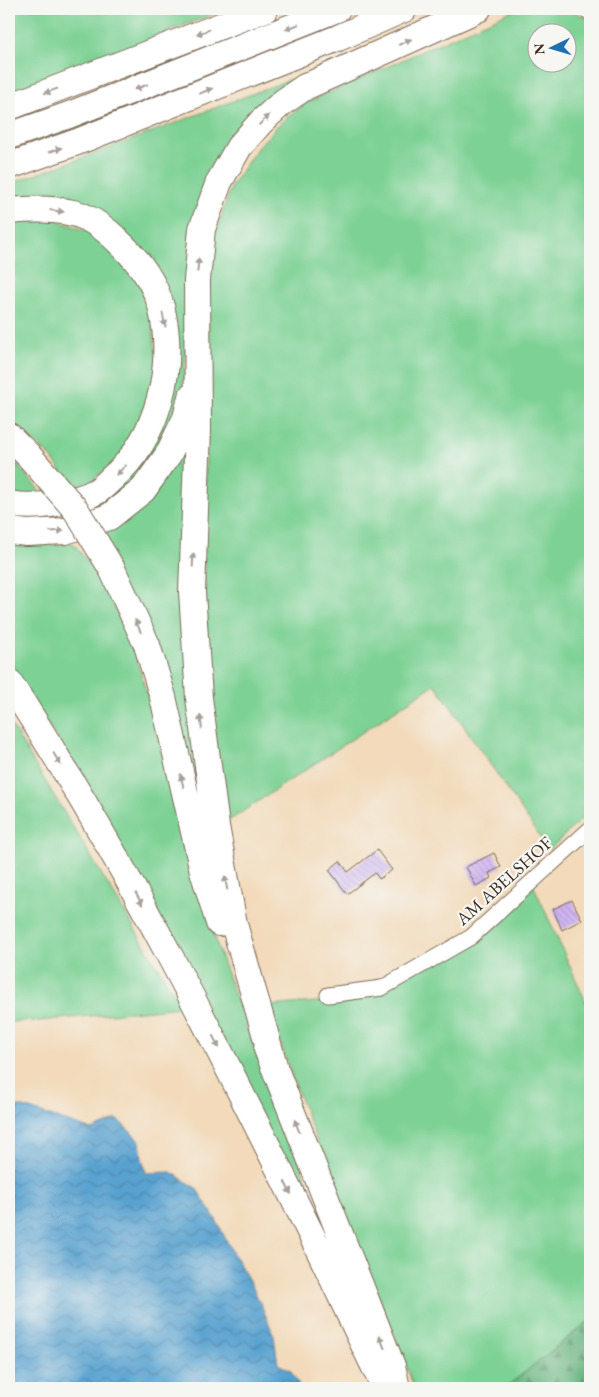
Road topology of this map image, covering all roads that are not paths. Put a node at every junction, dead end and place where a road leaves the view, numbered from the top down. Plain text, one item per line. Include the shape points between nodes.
1 (265, 9) edge
2 (337, 9) edge
3 (404, 9) edge
4 (478, 9) edge
5 (584, 9) edge
6 (590, 12) edge
7 (9, 106) edge
8 (9, 136) edge
9 (9, 166) edge
10 (9, 211) edge
11 (197, 348) junction
12 (9, 436) edge
13 (9, 504) edge
14 (9, 531) edge
15 (9, 682) edge
16 (590, 829) edge
17 (328, 995) dead end
18 (274, 1065) junction
19 (386, 1388) edge
20 (397, 1388) edge

1 -> 7 highway
2 -> 8 highway
9 -> 3 highway via 338,38
11 -> 4 highway via 197,280 202,229 219,182 239,147 283,102 306,87
5 - 6 street
10 -> 13 highway via 36,209 73,213 95,222 137,259 150,279 167,334 165,372 158,407 143,442 124,468 98,490 72,501 45,506
14 -> 11 highway via 65,531 109,517 143,490 168,455 186,418
18 -> 11 highway via 234,924 198,698 192,592 198,429
18 -> 12 highway, bridge via 233,966 203,871 163,698 147,645 112,569 76,510
15 -> 19 highway via 166,947 306,1222
16 - 17 street, AM ABELSHOF via 471,937 382,988
20 -> 18 highway via 392,1366

